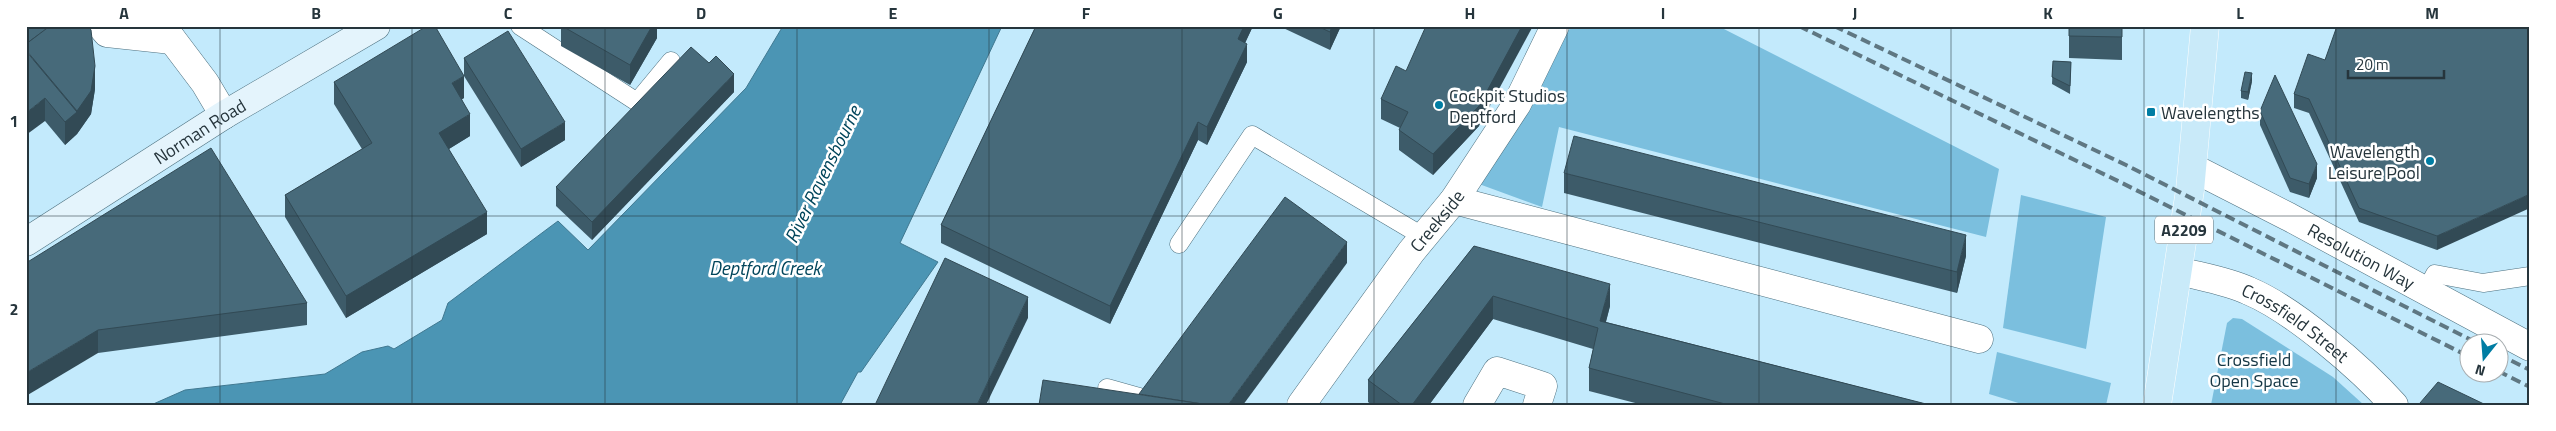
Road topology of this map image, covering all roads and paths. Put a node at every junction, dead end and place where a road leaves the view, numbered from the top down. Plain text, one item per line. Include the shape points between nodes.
1 (101, 26) edge
2 (520, 26) edge
3 (1555, 26) edge
4 (2206, 26) edge
5 (375, 27) edge
6 (167, 33) edge
7 (671, 61) dead end
8 (224, 115) junction
9 (2193, 168) junction
10 (1454, 200) junction
11 (1424, 237) junction
12 (26, 242) edge
13 (1179, 244) dead end
14 (2179, 271) junction
15 (2530, 276) edge
16 (2426, 291) junction
17 (1979, 339) dead end
18 (2530, 347) edge
19 (1106, 388) edge
20 (1149, 400) edge
21 (1301, 405) edge
22 (1477, 405) edge
23 (1537, 405) edge
24 (2157, 405) edge
25 (2394, 405) edge

1 - 6 street via 107,33
2 - 7 lane via 637,102
3 - 10 street, Creekside via 1517,104
4 - 9 main road
5 - 8 main road, Norman Road
6 - 8 street via 205,83
8 - 12 main road, Norman Road
9 - 14 main road, A2209
9 - 16 street, Resolution Way
10 - 11 street, Creekside
10 - 17 street
11 - 13 lane via 1252,135
11 - 21 street, Creekside
14 - 24 main road
14 - 25 street, Crossfield Street via 2249,290 2266,300 2318,335
15 - 16 lane via 2483,283 2435,274
16 - 18 street, Resolution Way
19 - 20 lane
22 - 23 street via 1497,371 1543,386

